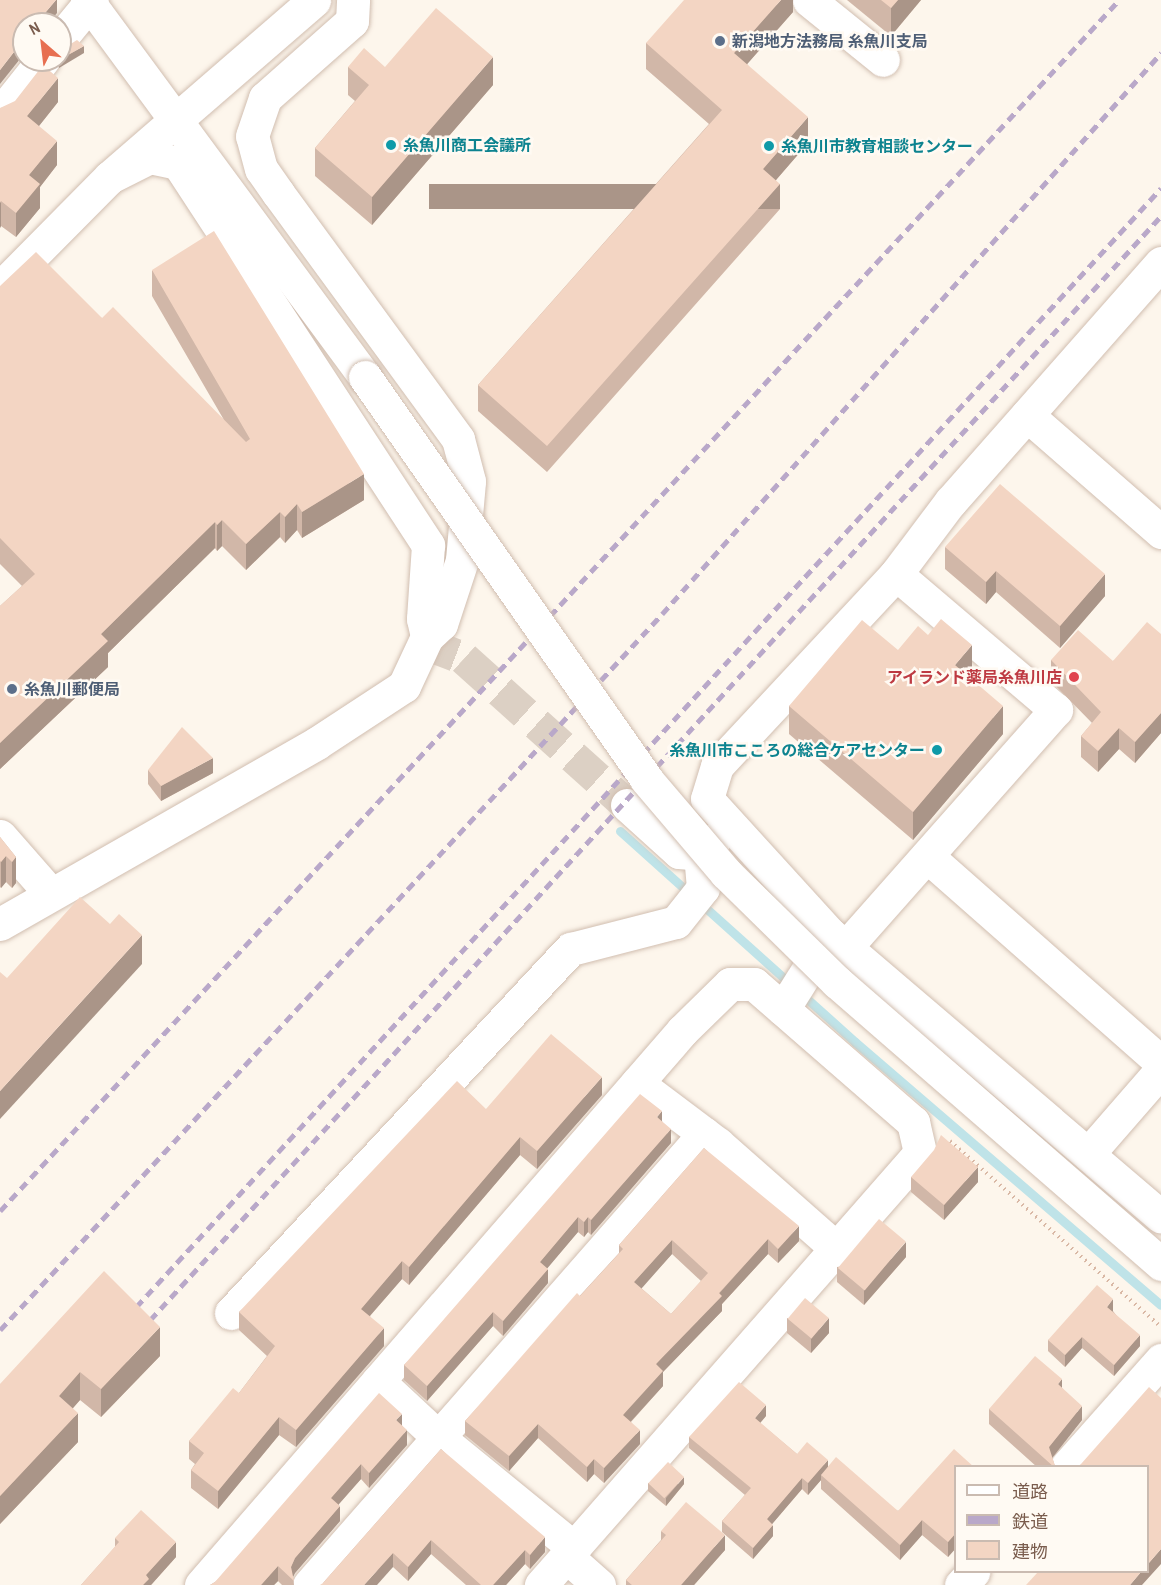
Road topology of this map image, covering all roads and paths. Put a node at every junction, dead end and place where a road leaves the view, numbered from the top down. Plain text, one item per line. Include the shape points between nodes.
1 (314, 0) edge
2 (353, 0) edge
3 (809, 0) edge
4 (89, 1) edge
5 (72, 23) edge
6 (883, 60) dead end
7 (33, 72) edge
8 (0, 114) edge
9 (174, 120) junction
10 (110, 177) junction
11 (1161, 263) edge
12 (0, 288) edge
13 (435, 409) junction
14 (1027, 415) junction
15 (368, 453) junction
16 (1161, 532) edge
17 (896, 574) junction
18 (427, 637) junction
19 (627, 805) tunnel mouth
20 (728, 826) junction
21 (0, 836) edge
22 (700, 854) junction
23 (927, 856) junction
24 (50, 892) junction
25 (0, 924) edge
26 (838, 941) junction
27 (783, 1009) junction
28 (1161, 1062) edge
29 (1161, 1070) edge
30 (637, 1083) junction
31 (704, 1134) junction
32 (915, 1134) junction
33 (1088, 1154) junction
34 (1161, 1217) edge
35 (837, 1249) junction
36 (1161, 1264) edge
37 (231, 1313) dead end
38 (1161, 1327) edge
39 (1161, 1360) edge
40 (378, 1381) junction
41 (438, 1437) junction
42 (1068, 1465) edge
43 (570, 1552) junction
44 (973, 1573) edge
45 (201, 1585) edge
46 (309, 1585) edge
47 (541, 1585) edge
48 (599, 1585) edge
49 (962, 1585) edge

1 - 9 street
2 - 13 street via 352,21 265,98 252,136 261,169
3 - 6 street
4 - 5 street
4 - 9 street
7 - 8 street
9 - 10 street
9 - 36 street, bridge via 365,377 646,779 726,873 837,982
10 - 12 street
10 - 15 street via 150,157 178,163
11 - 14 street
13 - 15 street
13 - 18 street via 458,440 470,481 462,560 441,624
14 - 16 street
14 - 17 street via 950,502
15 - 18 street via 428,545 423,619
17 - 20 street via 717,766 707,799
17 - 23 street via 1056,710
18 - 24 street via 404,686 316,742
19 - 22 street via 679,852
20 - 22 street
20 - 26 street
21 - 24 street
22 - 37 street via 703,888 676,922 571,949
23 - 26 street
23 - 28 street
24 - 25 street
26 - 27 street
26 - 33 street
27 - 30 street via 754,984 730,984
27 - 32 street via 913,1122
29 - 33 street
30 - 31 street
30 - 40 street
31 - 35 street
31 - 41 street
32 - 35 street via 920,1153
32 - 38 path via 938,1131
33 - 34 street
35 - 43 street
39 - 42 street
40 - 41 street
40 - 45 street
41 - 43 street
41 - 46 street
43 - 47 street
43 - 48 street
44 - 49 street

